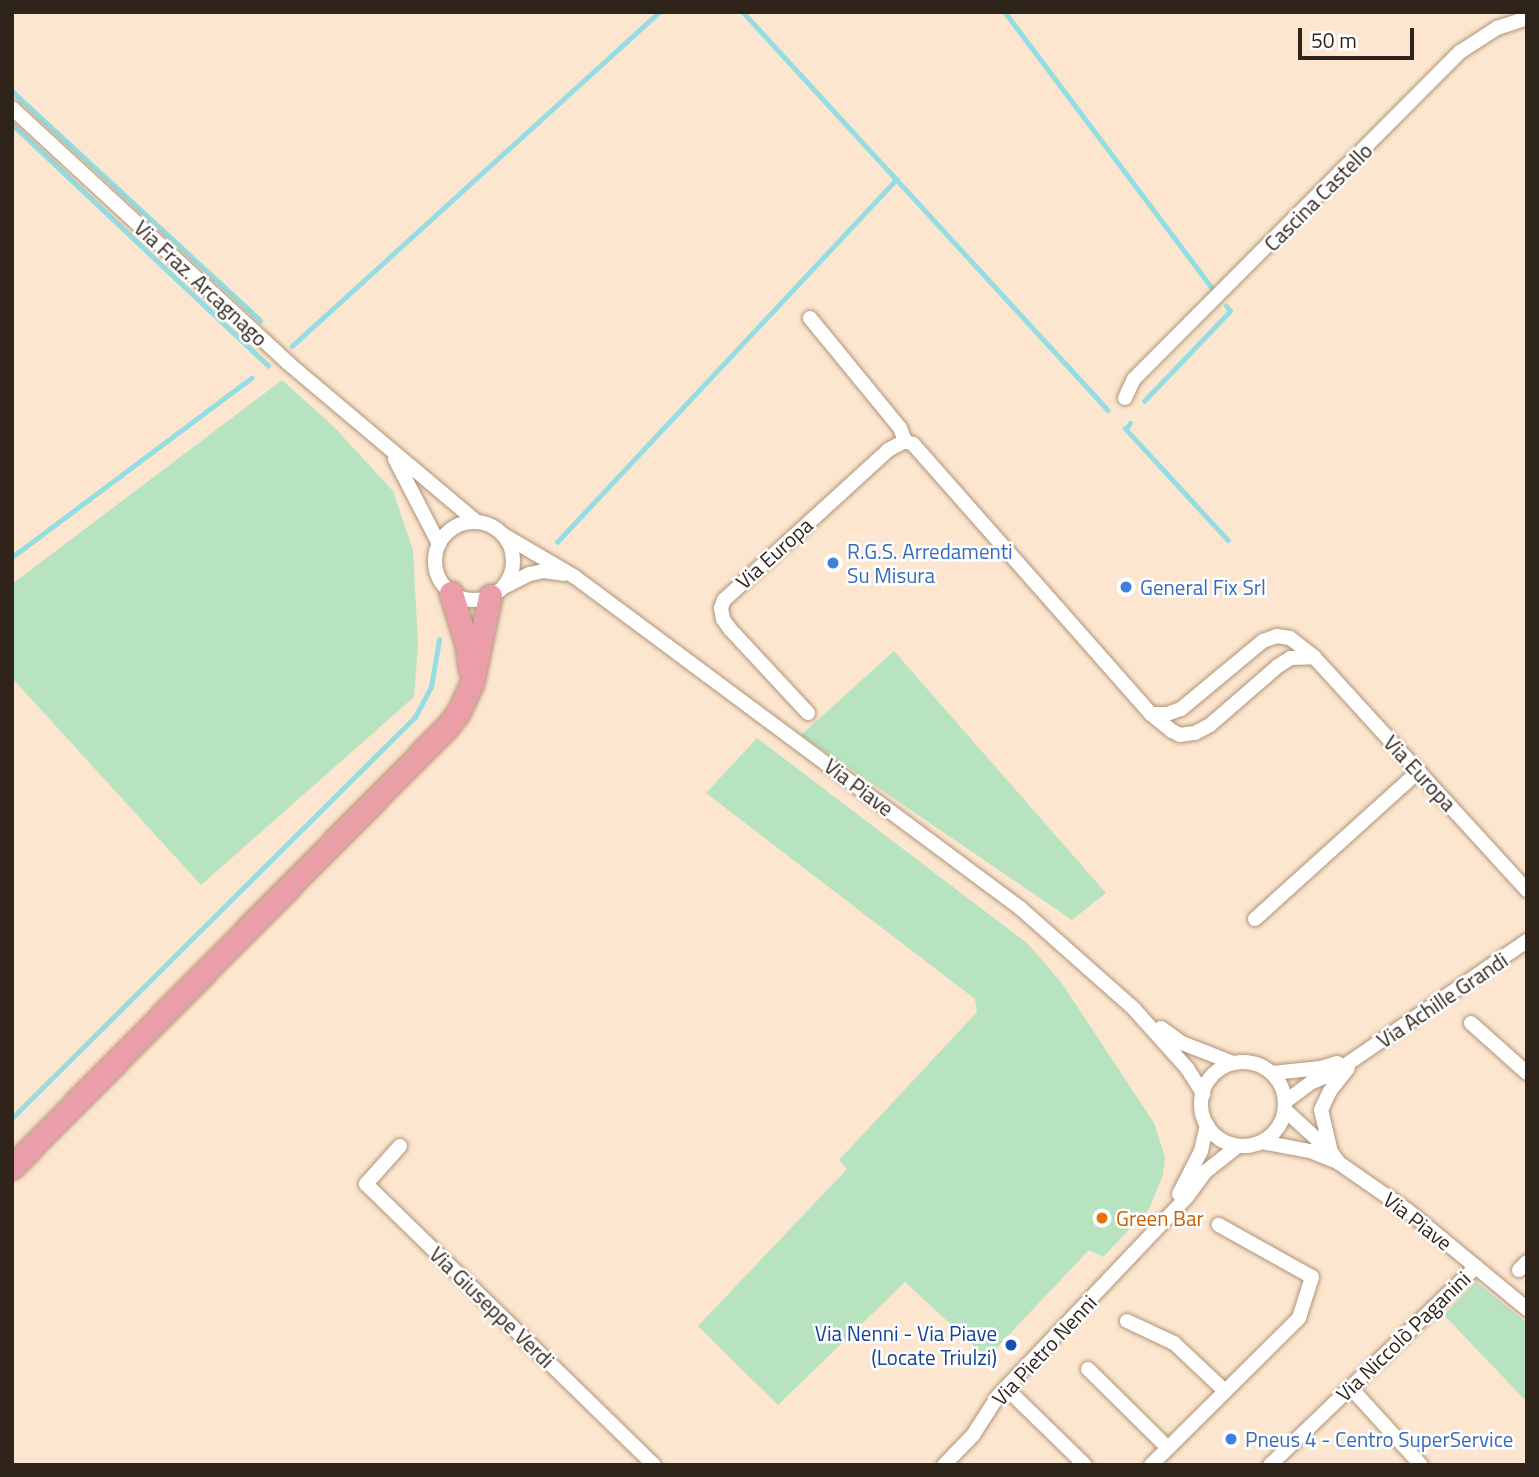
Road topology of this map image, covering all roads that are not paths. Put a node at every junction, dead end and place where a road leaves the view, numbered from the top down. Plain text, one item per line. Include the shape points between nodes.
1 (1527, 18) edge
2 (12, 108) edge
3 (810, 318) dead end
4 (1125, 398) dead end
5 (905, 441) junction
6 (393, 454) junction
7 (477, 522) junction
8 (502, 534) junction
9 (439, 544) junction
10 (575, 577) junction
11 (451, 593) junction
12 (495, 593) junction
13 (1314, 657) junction
14 (472, 683) junction
15 (808, 713) dead end
16 (1151, 714) junction
17 (1419, 771) junction
18 (1527, 890) edge
19 (1255, 919) dead end
20 (1524, 945) edge
21 (1134, 1009) junction
22 (1471, 1023) dead end
23 (1355, 1057) junction
24 (1233, 1063) junction
25 (1272, 1073) junction
26 (1527, 1073) edge
27 (1203, 1094) junction
28 (1285, 1106) junction
29 (1207, 1125) junction
30 (1262, 1142) junction
31 (400, 1146) dead end
32 (1238, 1146) junction
33 (1335, 1157) junction
34 (12, 1167) edge
35 (1219, 1225) dead end
36 (1148, 1238) junction
37 (1476, 1267) junction
38 (1527, 1309) edge
39 (1127, 1321) dead end
40 (1088, 1369) dead end
41 (1350, 1387) junction
42 (1006, 1388) junction
43 (1225, 1391) junction
44 (1168, 1448) junction
45 (654, 1465) edge
46 (944, 1465) edge
47 (1085, 1465) edge
48 (1151, 1465) edge
49 (1270, 1465) edge
50 (1421, 1465) edge

1 - 4 street, Cascina Castello via 1497,28 1460,52 1134,379
2 - 6 street, Via Fraz. Arcagnago
3 - 5 street via 900,428
5 - 15 street, Via Europa via 888,450 724,600 721,608 730,629
5 - 16 street via 913,444
6 - 7 street, Via Fraz. Arcagnago
6 - 9 street
7 - 8 street, Via Piave
7 - 9 street via 454,527
8 - 10 street, Via Piave
8 - 12 street via 513,556 508,579
9 - 11 street via 437,574
10 - 12 street, Via Piave via 543,571
10 - 21 street, Via Piave via 1020,908
11 - 12 street, Via Piave via 470,600
11 - 14 highway via 467,645
12 - 14 highway
13 - 16 street, Via Europa via 1290,638 1277,636 1263,641 1181,709
13 - 16 street via 1291,658 1278,666 1195,733 1180,735
13 - 17 street, Via Europa
14 - 34 highway via 446,728
17 - 18 street, Via Europa
17 - 19 street
20 - 23 street, Via Achille Grandi
21 - 24 street, Via Piave via 1182,1043
21 - 27 street, Via Piave via 1187,1068
22 - 26 street
23 - 25 street, Via Achille Grandi via 1321,1068
23 - 28 street, Via Achille Grandi
23 - 33 street, Via Achille Grandi via 1321,1110
24 - 25 street, Via Piave via 1251,1063
24 - 27 street via 1213,1075
25 - 28 street
27 - 29 street, Via Piave
28 - 30 street via 1276,1130
28 - 33 street
29 - 32 street via 1217,1137
29 - 36 street, Via Pietro Nenni via 1191,1174
30 - 32 street, Via Piave
30 - 33 street, Via Piave
31 - 45 street, Via Giuseppe Verdi via 366,1184
32 - 36 street, Via Pietro Nenni via 1205,1171
33 - 37 street, Via Piave
35 - 43 street via 1312,1277 1299,1318
36 - 42 street, Via Pietro Nenni
37 - 38 street, Via Piave
37 - 41 street, Via Niccolò Paganini
39 - 43 street via 1174,1343
40 - 44 street
41 - 49 street, Via Niccolò Paganini
41 - 50 street
42 - 46 street, Via Pietro Nenni via 973,1435
42 - 47 street
43 - 44 street
44 - 48 street

